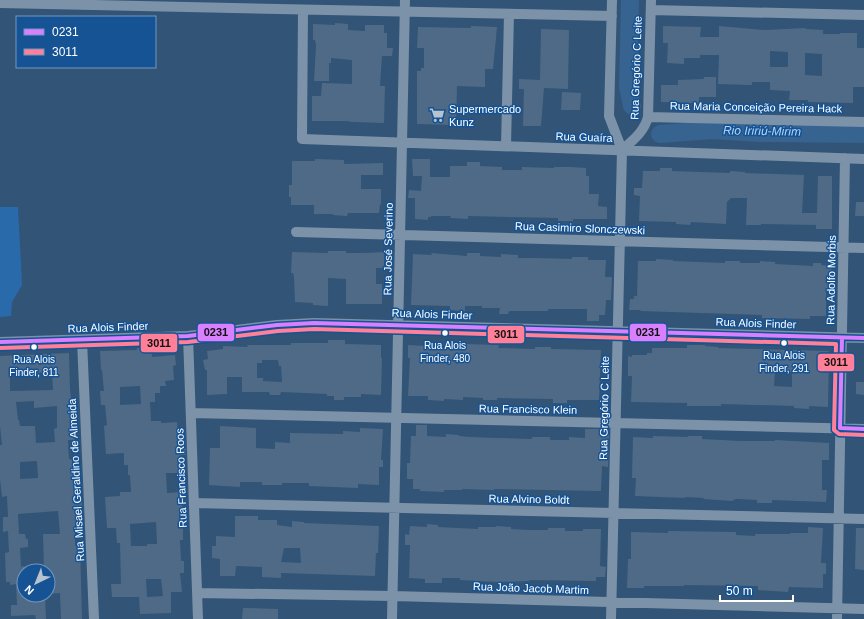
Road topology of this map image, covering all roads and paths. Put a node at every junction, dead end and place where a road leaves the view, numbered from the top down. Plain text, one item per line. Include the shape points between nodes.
1 (405, 0) edge
2 (612, 0) edge
3 (0, 3) edge
4 (185, 4) edge
5 (651, 5) edge
6 (303, 10) junction
7 (404, 12) junction
8 (509, 14) junction
9 (864, 15) edge
10 (612, 16) junction
11 (648, 117) junction
12 (864, 122) edge
13 (402, 143) junction
14 (506, 146) junction
15 (622, 150) junction
16 (845, 158) junction
17 (864, 159) edge
18 (296, 232) dead end
19 (400, 235) junction
20 (620, 241) junction
21 (843, 247) junction
22 (864, 248) edge
23 (398, 325) junction
24 (618, 331) junction
25 (188, 336) junction
26 (842, 338) junction
27 (864, 338) edge
28 (82, 340) junction
29 (0, 342) edge
30 (191, 413) junction
31 (396, 418) junction
32 (615, 423) junction
33 (840, 428) junction
34 (864, 429) edge
35 (194, 503) junction
36 (395, 508) junction
37 (613, 513) junction
38 (839, 518) junction
39 (864, 519) edge
40 (197, 593) junction
41 (393, 596) junction
42 (611, 602) junction
43 (837, 608) junction
44 (864, 609) edge
45 (94, 619) edge
46 (198, 619) edge
47 (392, 619) edge
48 (610, 619) edge
49 (837, 619) edge

1 - 7 street, Rua José Severino
2 - 10 street, Rua Gregório C Leite
3 - 4 street
4 - 6 street
5 - 9 street
5 - 11 street, Rua Gregório C Leite
6 - 7 street
6 - 13 street, Rua Guaíra via 302,139
7 - 8 street
7 - 13 street, Rua José Severino
8 - 10 street
8 - 14 street
10 - 15 street, Rua Gregório C Leite via 609,116
11 - 12 street, Rua Maria Conceição Pereira Hack
11 - 15 street, Rua Gregório C Leite via 642,131
13 - 14 street, Rua Guaíra
13 - 19 street, Rua José Severino
14 - 15 street, Rua Guaíra
15 - 16 street, Rua Guaíra
15 - 20 street, Rua Gregório C Leite
16 - 17 street, Rua Guaíra
16 - 21 street, Rua Adolfo Morbis
18 - 19 street, Rua Casimiro Slonczewski
19 - 20 street, Rua Casimiro Slonczewski
19 - 23 street, Rua José Severino
20 - 21 street, Rua Casimiro Slonczewski
20 - 24 street, Rua Gregório C Leite
21 - 22 street, Rua Casimiro Slonczewski
21 - 26 street, Rua Adolfo Morbis
23 - 24 street, Rua Alois Finder
23 - 25 street, Rua Alois Finder via 296,323
23 - 31 street, Rua José Severino
24 - 26 street, Rua Alois Finder
24 - 32 street, Rua Gregório C Leite
25 - 28 street, Rua Alois Finder
25 - 30 street, Rua Francisco Roos
26 - 27 street, Rua Alois Finder
26 - 33 street, Rua Adolfo Morbis
28 - 29 street, Rua Alois Finder
28 - 45 street, Rua Misael Geraldino de Almeida
30 - 31 street, Rua Francisco Klein
30 - 35 street, Rua Francisco Roos
31 - 32 street, Rua Francisco Klein
31 - 36 street, Rua José Severino
32 - 33 street, Rua Francisco Klein
32 - 37 street, Rua Gregório C Leite
33 - 34 street, Rua Francisco Klein
33 - 38 street, Rua Adolfo Morbis
35 - 36 street, Rua Alvino Boldt
35 - 40 street, Rua Francisco Roos
36 - 37 street, Rua Alvino Boldt
36 - 41 street, Rua José Severino
37 - 38 street, Rua Alvino Boldt
37 - 42 street, Rua Gregório C Leite
38 - 39 street, Rua Alvino Boldt
38 - 43 street, Rua Adolfo Morbis
40 - 41 street, Rua João Jacob Martim
40 - 46 street, Rua Francisco Roos
41 - 42 street, Rua João Jacob Martim
41 - 47 street, Rua José Severino
42 - 43 street, Rua João Jacob Martim
42 - 48 street, Rua Gregório C Leite
43 - 44 street, Rua João Jacob Martim
43 - 49 street, Rua Adolfo Morbis

